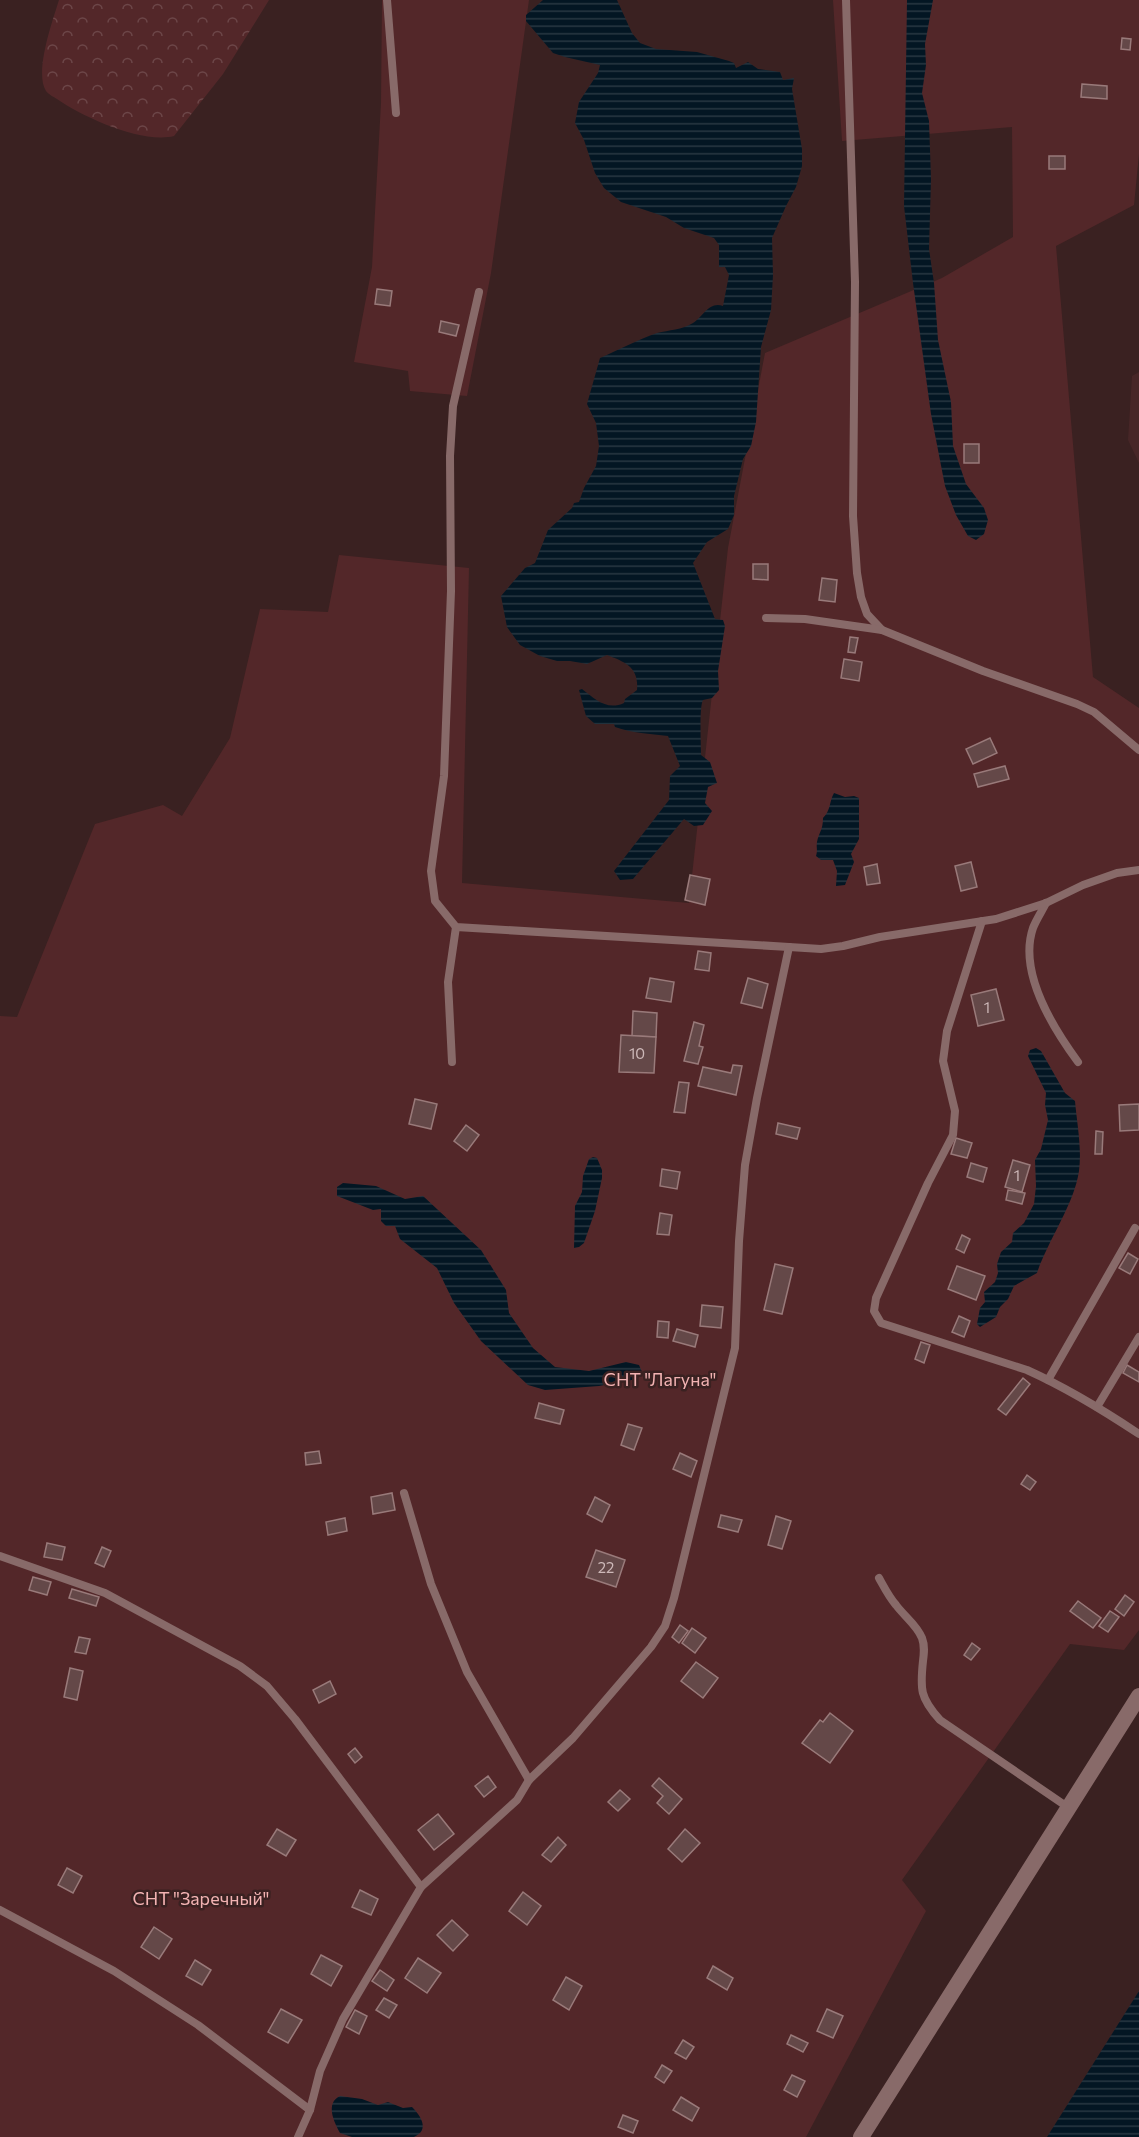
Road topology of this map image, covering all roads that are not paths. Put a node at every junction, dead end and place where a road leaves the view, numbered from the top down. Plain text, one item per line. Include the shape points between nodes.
1 (387, 0) edge
2 (846, 0) edge
3 (396, 113) dead end
4 (479, 292) dead end
5 (766, 618) dead end
6 (882, 630) junction
7 (1139, 750) edge
8 (1139, 870) edge
9 (1046, 903) junction
10 (982, 921) junction
11 (456, 927) junction
12 (789, 947) junction
13 (452, 1062) dead end
14 (1078, 1062) dead end
15 (1135, 1228) dead end
16 (1139, 1337) edge
17 (1048, 1380) junction
18 (1097, 1407) junction
19 (1139, 1434) edge
20 (404, 1493) dead end
21 (0, 1556) edge
22 (879, 1578) dead end
23 (1139, 1696) edge
24 (529, 1780) junction
25 (1069, 1808) junction
26 (421, 1887) junction
27 (0, 1910) edge
28 (310, 2110) junction
29 (298, 2137) edge
30 (861, 2137) edge

1 - 3 lane
2 - 6 lane via 855,282 853,516 861,597 867,614
4 - 11 lane via 453,406 445,766 431,871 435,901
5 - 6 lane via 805,619
6 - 7 lane via 1077,704 1094,712
8 - 9 lane via 1083,885
9 - 10 lane
9 - 14 lane via 1033,929 1032,973 1060,1037
10 - 12 lane via 821,949
10 - 17 lane via 947,1031 943,1061 955,1111 953,1135 876,1298 874,1311 881,1323
11 - 12 lane
11 - 13 lane via 448,982
12 - 24 lane via 745,1165 735,1348 674,1598 665,1626 651,1647 573,1738
15 - 17 lane
16 - 18 lane
17 - 18 lane
18 - 19 lane
20 - 24 lane via 431,1584 467,1672
21 - 26 lane via 105,1593 240,1666 267,1686
22 - 25 lane via 922,1638 921,1685 927,1706
23 - 25 street
24 - 26 lane via 517,1800
25 - 30 street
26 - 28 lane via 343,2019 320,2071
27 - 28 lane via 114,1971 179,2013
28 - 29 lane

